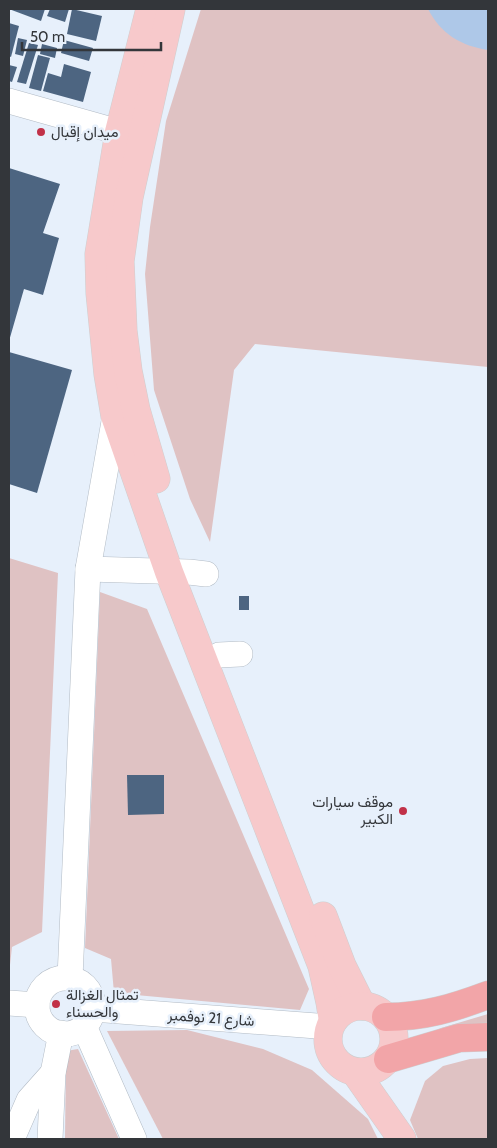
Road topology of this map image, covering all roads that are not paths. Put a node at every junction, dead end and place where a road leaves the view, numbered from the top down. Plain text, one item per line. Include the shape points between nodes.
1 (150, 9) edge
2 (171, 9) edge
3 (9, 101) edge
4 (119, 132) junction
5 (115, 416) junction
6 (88, 569) junction
7 (188, 573) junction
8 (70, 978) junction
9 (488, 995) edge
10 (9, 1003) edge
11 (37, 1006) junction
12 (374, 1012) junction
13 (79, 1023) junction
14 (332, 1024) junction
15 (488, 1038) edge
16 (386, 1061) junction
17 (355, 1072) junction
18 (53, 1073) junction
19 (19, 1099) edge
20 (12, 1139) edge
21 (50, 1139) edge
22 (134, 1139) edge
23 (403, 1139) edge

1 - 4 main road
2 - 7 main road via 129,197 120,261 120,292 128,371 136,410 158,488
3 - 4 street
4 - 5 main road via 99,254 102,332
5 - 6 street
5 - 7 main road
6 - 7 street
6 - 8 street
7 - 12 main road via 230,655 342,966
7 - 14 main road via 316,950 326,983
8 - 11 street via 59,978 46,986 41,991
8 - 13 street via 89,992 92,1000
9 - 12 highway via 429,1014
10 - 11 street
11 - 13 street via 44,1024 52,1030
12 - 14 main road via 346,1010
12 - 16 main road via 391,1024 394,1033 392,1051
13 - 14 street, شارع 21 نوفمبر
13 - 18 street
13 - 22 street
14 - 17 main road via 328,1043 334,1059 347,1070
15 - 16 highway via 459,1038
16 - 17 main road via 371,1071
16 - 23 main road
17 - 23 main road
18 - 19 street
18 - 21 street
19 - 20 street

